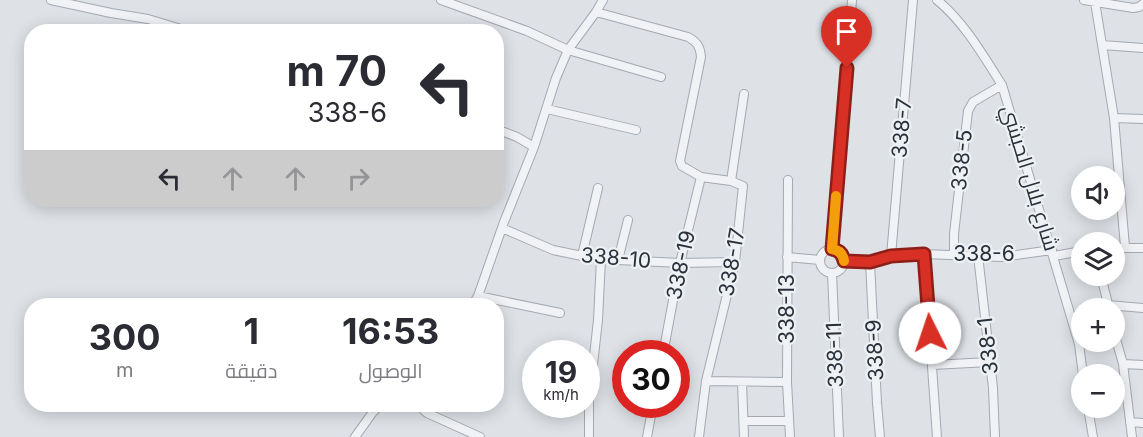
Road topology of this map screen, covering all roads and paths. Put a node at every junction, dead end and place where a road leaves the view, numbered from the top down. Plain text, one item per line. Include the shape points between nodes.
1 (51, 0) edge
2 (441, 0) edge
3 (603, 0) edge
4 (852, 0) edge
5 (913, 0) edge
6 (937, 0) edge
7 (1084, 0) edge
8 (1095, 2) junction
9 (1143, 4) edge
10 (596, 12) junction
11 (165, 24) edge
12 (1102, 45) junction
13 (1143, 48) edge
14 (568, 50) junction
15 (661, 77) dead end
16 (1002, 85) junction
17 (744, 94) dead end
18 (547, 109) junction
19 (1114, 118) junction
20 (1143, 119) edge
21 (636, 129) dead end
22 (504, 132) edge
23 (534, 147) junction
24 (701, 177) junction
25 (788, 180) dead end
26 (732, 182) junction
27 (598, 188) dead end
28 (628, 220) dead end
29 (502, 228) junction
30 (1124, 232) edge
31 (1125, 247) edge
32 (1143, 248) edge
33 (832, 249) junction
34 (1071, 252) edge
35 (1053, 253) junction
36 (924, 254) junction
37 (954, 254) junction
38 (978, 255) junction
39 (582, 256) junction
40 (891, 256) junction
41 (788, 257) junction
42 (601, 259) junction
43 (618, 260) junction
44 (820, 260) junction
45 (844, 261) junction
46 (735, 262) junction
47 (870, 262) junction
48 (680, 264) junction
49 (832, 273) junction
50 (478, 296) joint
51 (488, 298) edge
52 (504, 301) edge
53 (1125, 307) edge
54 (1143, 308) edge
55 (560, 313) dead end
56 (666, 340) edge
57 (1120, 352) edge
58 (990, 363) junction
59 (1082, 364) edge
60 (1123, 364) edge
61 (1125, 364) edge
62 (932, 365) junction
63 (1143, 366) edge
64 (706, 381) junction
65 (1125, 381) edge
66 (742, 382) junction
67 (787, 382) junction
68 (373, 412) edge
69 (426, 412) edge
70 (651, 418) edge
71 (1090, 418) edge
72 (789, 421) junction
73 (744, 422) junction
74 (1130, 422) junction
75 (1143, 423) edge
76 (356, 437) edge
77 (480, 437) edge
78 (589, 437) edge
79 (647, 437) edge
80 (699, 437) edge
81 (744, 437) edge
82 (790, 437) edge
83 (839, 437) edge
84 (880, 437) edge
85 (937, 437) edge
86 (995, 437) edge
87 (1093, 437) edge
88 (1132, 437) edge

1 - 11 street
2 - 14 street
3 - 10 street
4 - 33 street
5 - 40 street, 338-7
6 - 16 street, شارع بلال الحبشي via 962,26
7 - 8 street
8 - 9 street via 1133,8
8 - 12 street
10 - 14 street
10 - 24 street via 688,37 700,47 680,161
12 - 13 street
12 - 19 street
14 - 15 street
14 - 18 street
16 - 35 street, شارع بلال الحبشي
16 - 37 street, 338-5 via 970,104 968,111
17 - 26 street
18 - 21 street
18 - 23 street
19 - 20 street
19 - 30 street
22 - 23 street
23 - 29 street
24 - 26 street
24 - 48 street, 338-19
25 - 41 street, 338-13
26 - 46 street, 338-17 via 743,186
27 - 39 street
28 - 43 street
29 - 39 street, 338-10 via 553,250
29 - 50 street
31 - 32 street
33 - 44 street
33 - 45 street via 839,251
34 - 35 street, 338-6
35 - 38 street, 338-6
35 - 59 street, شارع بلال الحبشي
36 - 37 street, 338-6
36 - 40 street, 338-6
36 - 62 street
37 - 38 street, 338-6
38 - 58 street, 338-1
39 - 42 street, 338-10
40 - 47 street, 338-6
41 - 44 street
41 - 67 street, 338-13
42 - 43 street, 338-10
42 - 78 street via 588,400
43 - 48 street, 338-10
44 - 49 street via 822,268
45 - 47 street, 338-6
45 - 49 street via 842,268
46 - 48 street, 338-10
46 - 64 street, 338-17
47 - 84 street, 338-9
48 - 56 street, 338-19
49 - 83 street, 338-11
50 - 51 street
52 - 55 street
53 - 54 street
57 - 60 street
58 - 62 street
58 - 86 street, 338-1
61 - 63 street
62 - 85 street
64 - 66 street
64 - 80 street, 338-17
65 - 74 street
66 - 67 street
66 - 73 street
67 - 72 street, 338-13
68 - 76 street
69 - 77 street
70 - 79 street
71 - 87 street
72 - 73 street
72 - 82 street, 338-13
73 - 81 street
74 - 75 street
74 - 88 street

